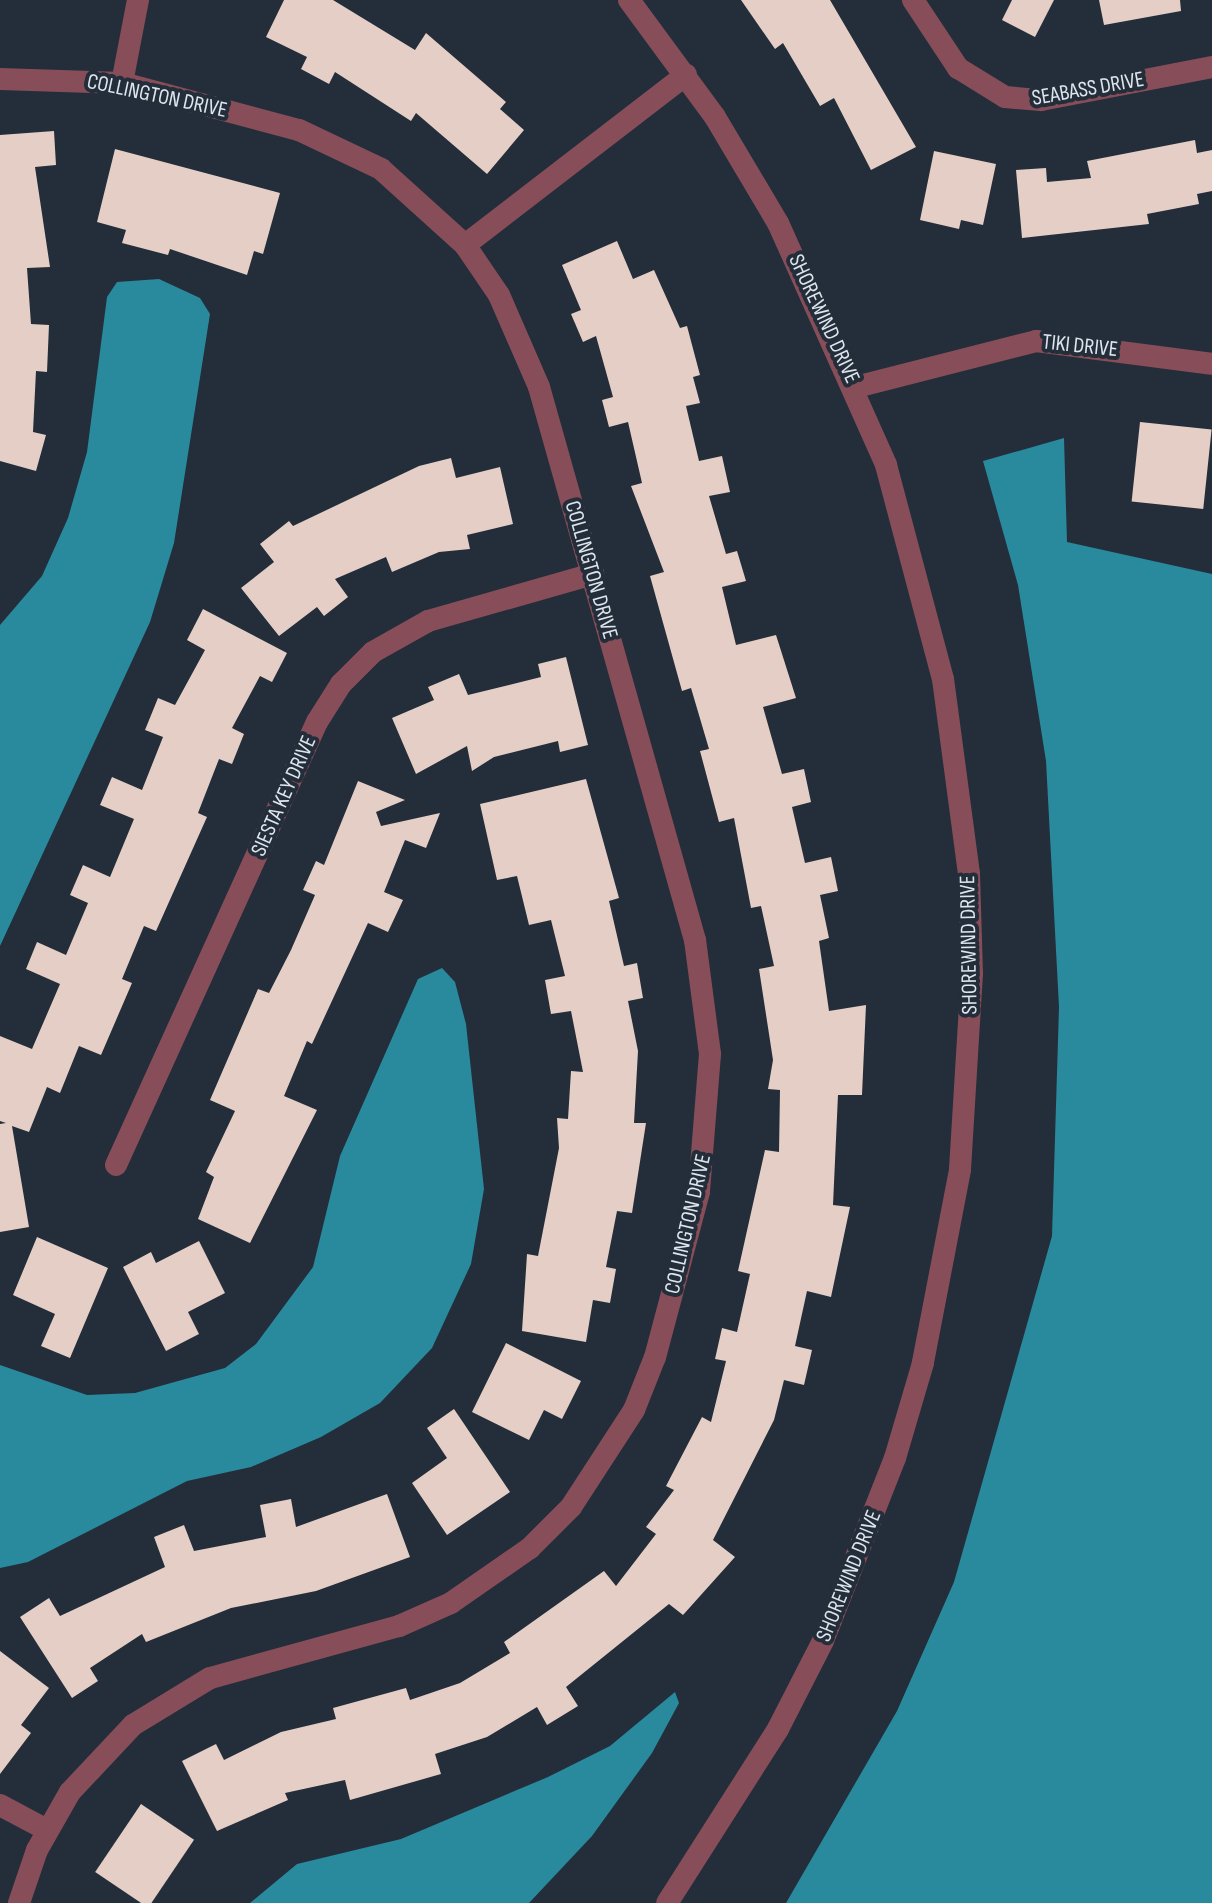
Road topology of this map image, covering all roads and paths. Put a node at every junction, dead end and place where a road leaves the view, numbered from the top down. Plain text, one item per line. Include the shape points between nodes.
1 (138, 0) edge
2 (629, 0) edge
3 (913, 0) edge
4 (1212, 67) edge
5 (686, 75) junction
6 (0, 79) edge
7 (122, 83) junction
8 (465, 245) junction
9 (1212, 364) edge
10 (856, 387) junction
11 (593, 574) junction
12 (116, 1165) dead end
13 (0, 1805) edge
14 (47, 1830) junction
15 (19, 1903) edge
16 (667, 1903) edge

1 - 7 street
2 - 5 street, SHOREWIND DRIVE
3 - 4 street, SEABASS DRIVE via 958,68 1005,97 1041,100
5 - 8 street
5 - 10 street, SHOREWIND DRIVE via 778,223
6 - 7 street, COLLINGTON DRIVE
7 - 8 street, COLLINGTON DRIVE via 342,147 418,196
8 - 11 street, COLLINGTON DRIVE via 525,349
9 - 10 street, TIKI DRIVE via 1036,341
10 - 16 street, SHOREWIND DRIVE via 922,583 959,776 972,973 960,1170 923,1363 862,1550 778,1729
11 - 12 street, SIESTA KEY DRIVE via 428,621 373,652 341,684 317,722
11 - 14 street, COLLINGTON DRIVE via 695,940 710,1054 699,1192 634,1410 571,1507 484,1583 399,1626 253,1663 170,1699 99,1756
13 - 14 street
14 - 15 street, COLLINGTON DRIVE

